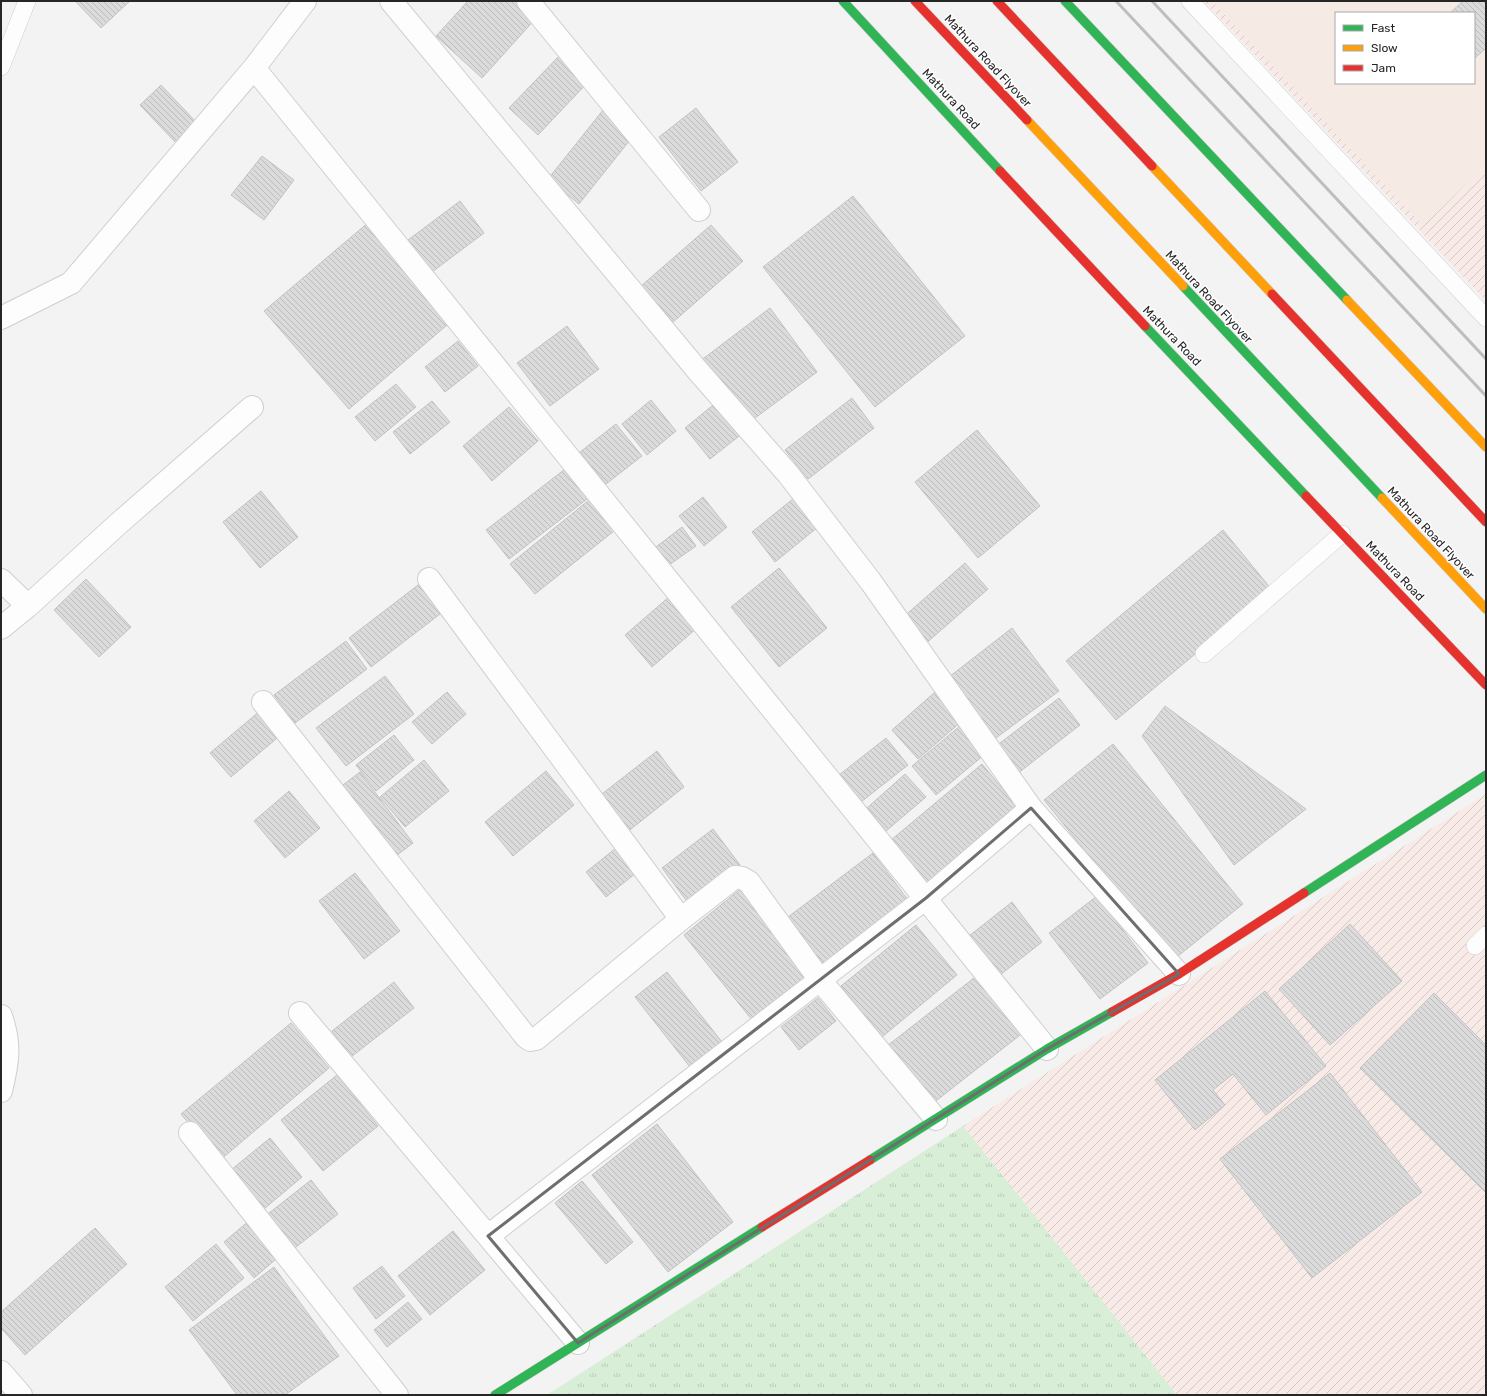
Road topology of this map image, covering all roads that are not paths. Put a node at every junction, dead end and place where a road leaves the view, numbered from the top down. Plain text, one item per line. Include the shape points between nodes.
1 (27, 1) edge
2 (305, 1) edge
3 (391, 1) edge
4 (528, 1) edge
5 (843, 1) edge
6 (915, 1) edge
7 (997, 1) edge
8 (1065, 1) edge
9 (1190, 1) edge
10 (1, 67) edge
11 (254, 68) junction
12 (699, 210) dead end
13 (1, 318) edge
14 (1486, 318) edge
15 (252, 407) dead end
16 (1486, 447) edge
17 (1486, 522) edge
18 (1342, 534) junction
19 (429, 579) dead end
20 (1, 580) edge
21 (28, 606) junction
22 (1486, 609) edge
23 (1, 628) edge
24 (1204, 654) dead end
25 (1486, 685) edge
26 (263, 702) dead end
27 (1486, 775) edge
28 (1030, 808) junction
29 (926, 898) junction
30 (681, 919) junction
31 (1178, 974) junction
32 (820, 980) junction
33 (300, 1013) dead end
34 (1, 1016) edge
35 (1047, 1049) junction
36 (1, 1091) edge
37 (936, 1119) junction
38 (190, 1133) dead end
39 (488, 1236) junction
40 (578, 1343) junction
41 (1, 1372) edge
42 (21, 1395) edge
43 (397, 1395) edge
44 (495, 1395) edge

1 - 10 lane
2 - 11 street
3 - 28 street via 698,371 788,474 871,582
4 - 12 street
5 - 18 main road, Mathura Road via 1085,263
6 - 22 main road, Mathura Road Flyover
7 - 17 main road
8 - 16 main road
9 - 14 lane
11 - 13 street via 71,283
11 - 29 street
15 - 21 street
18 - 24 lane
18 - 25 main road, Mathura Road
19 - 30 street
20 - 21 street
21 - 23 street
26 - 30 street via 530,1040 536,1039
27 - 31 main road
28 - 29 street
28 - 31 street
29 - 32 street
29 - 35 street
30 - 32 street via 735,877 742,878 749,882
31 - 35 main road
32 - 37 street
32 - 39 street
33 - 39 street
34 - 36 street via 7,1032 8,1053
35 - 37 main road
37 - 40 main road
38 - 43 street
39 - 40 street
40 - 44 main road
41 - 42 street

